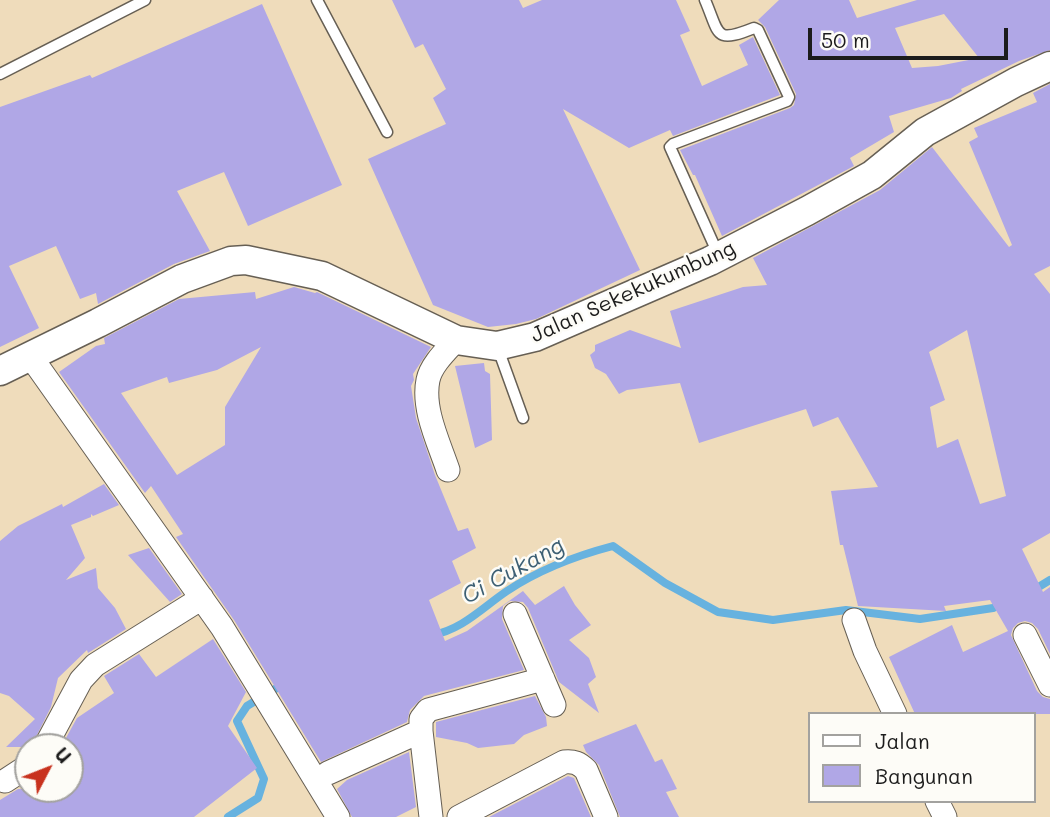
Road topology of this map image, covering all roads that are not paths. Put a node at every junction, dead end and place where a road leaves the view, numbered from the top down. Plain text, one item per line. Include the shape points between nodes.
1 (145, 0) edge
2 (317, 0) edge
3 (705, 0) edge
4 (1050, 66) edge
5 (0, 74) edge
6 (387, 132) dead end
7 (719, 257) junction
8 (456, 340) junction
9 (497, 346) junction
10 (31, 357) junction
11 (0, 370) edge
12 (523, 418) dead end
13 (448, 470) dead end
14 (201, 598) junction
15 (514, 614) dead end
16 (855, 620) dead end
17 (1025, 635) dead end
18 (543, 679) junction
19 (1050, 685) edge
20 (554, 705) dead end
21 (894, 712) edge
22 (421, 732) junction
23 (53, 733) edge
24 (327, 773) dead end
25 (14, 775) edge
26 (5, 781) dead end
27 (471, 815) edge
28 (338, 817) edge
29 (430, 817) edge
30 (606, 817) edge

1 - 5 lane
2 - 6 lane
3 - 7 lane via 723,36 758,30 789,97 670,147
4 - 7 street, Jalan Sekekukumbung via 925,132 844,192
7 - 9 street, Jalan Sekekukumbung via 536,337
8 - 9 street, Jalan Sekekukumbung
8 - 10 street, Jalan Sekekukumbung via 322,276 246,260 182,279
8 - 13 street via 428,378 427,402
9 - 12 lane
10 - 11 street, Jalan Sekekukumbung
10 - 14 street
14 - 23 street via 95,665 81,680
14 - 28 street
15 - 18 street
16 - 21 street
17 - 19 street
18 - 20 street
18 - 22 street via 428,710 421,719
22 - 24 street
22 - 29 street
25 - 26 street
27 - 30 street via 572,761 586,770

